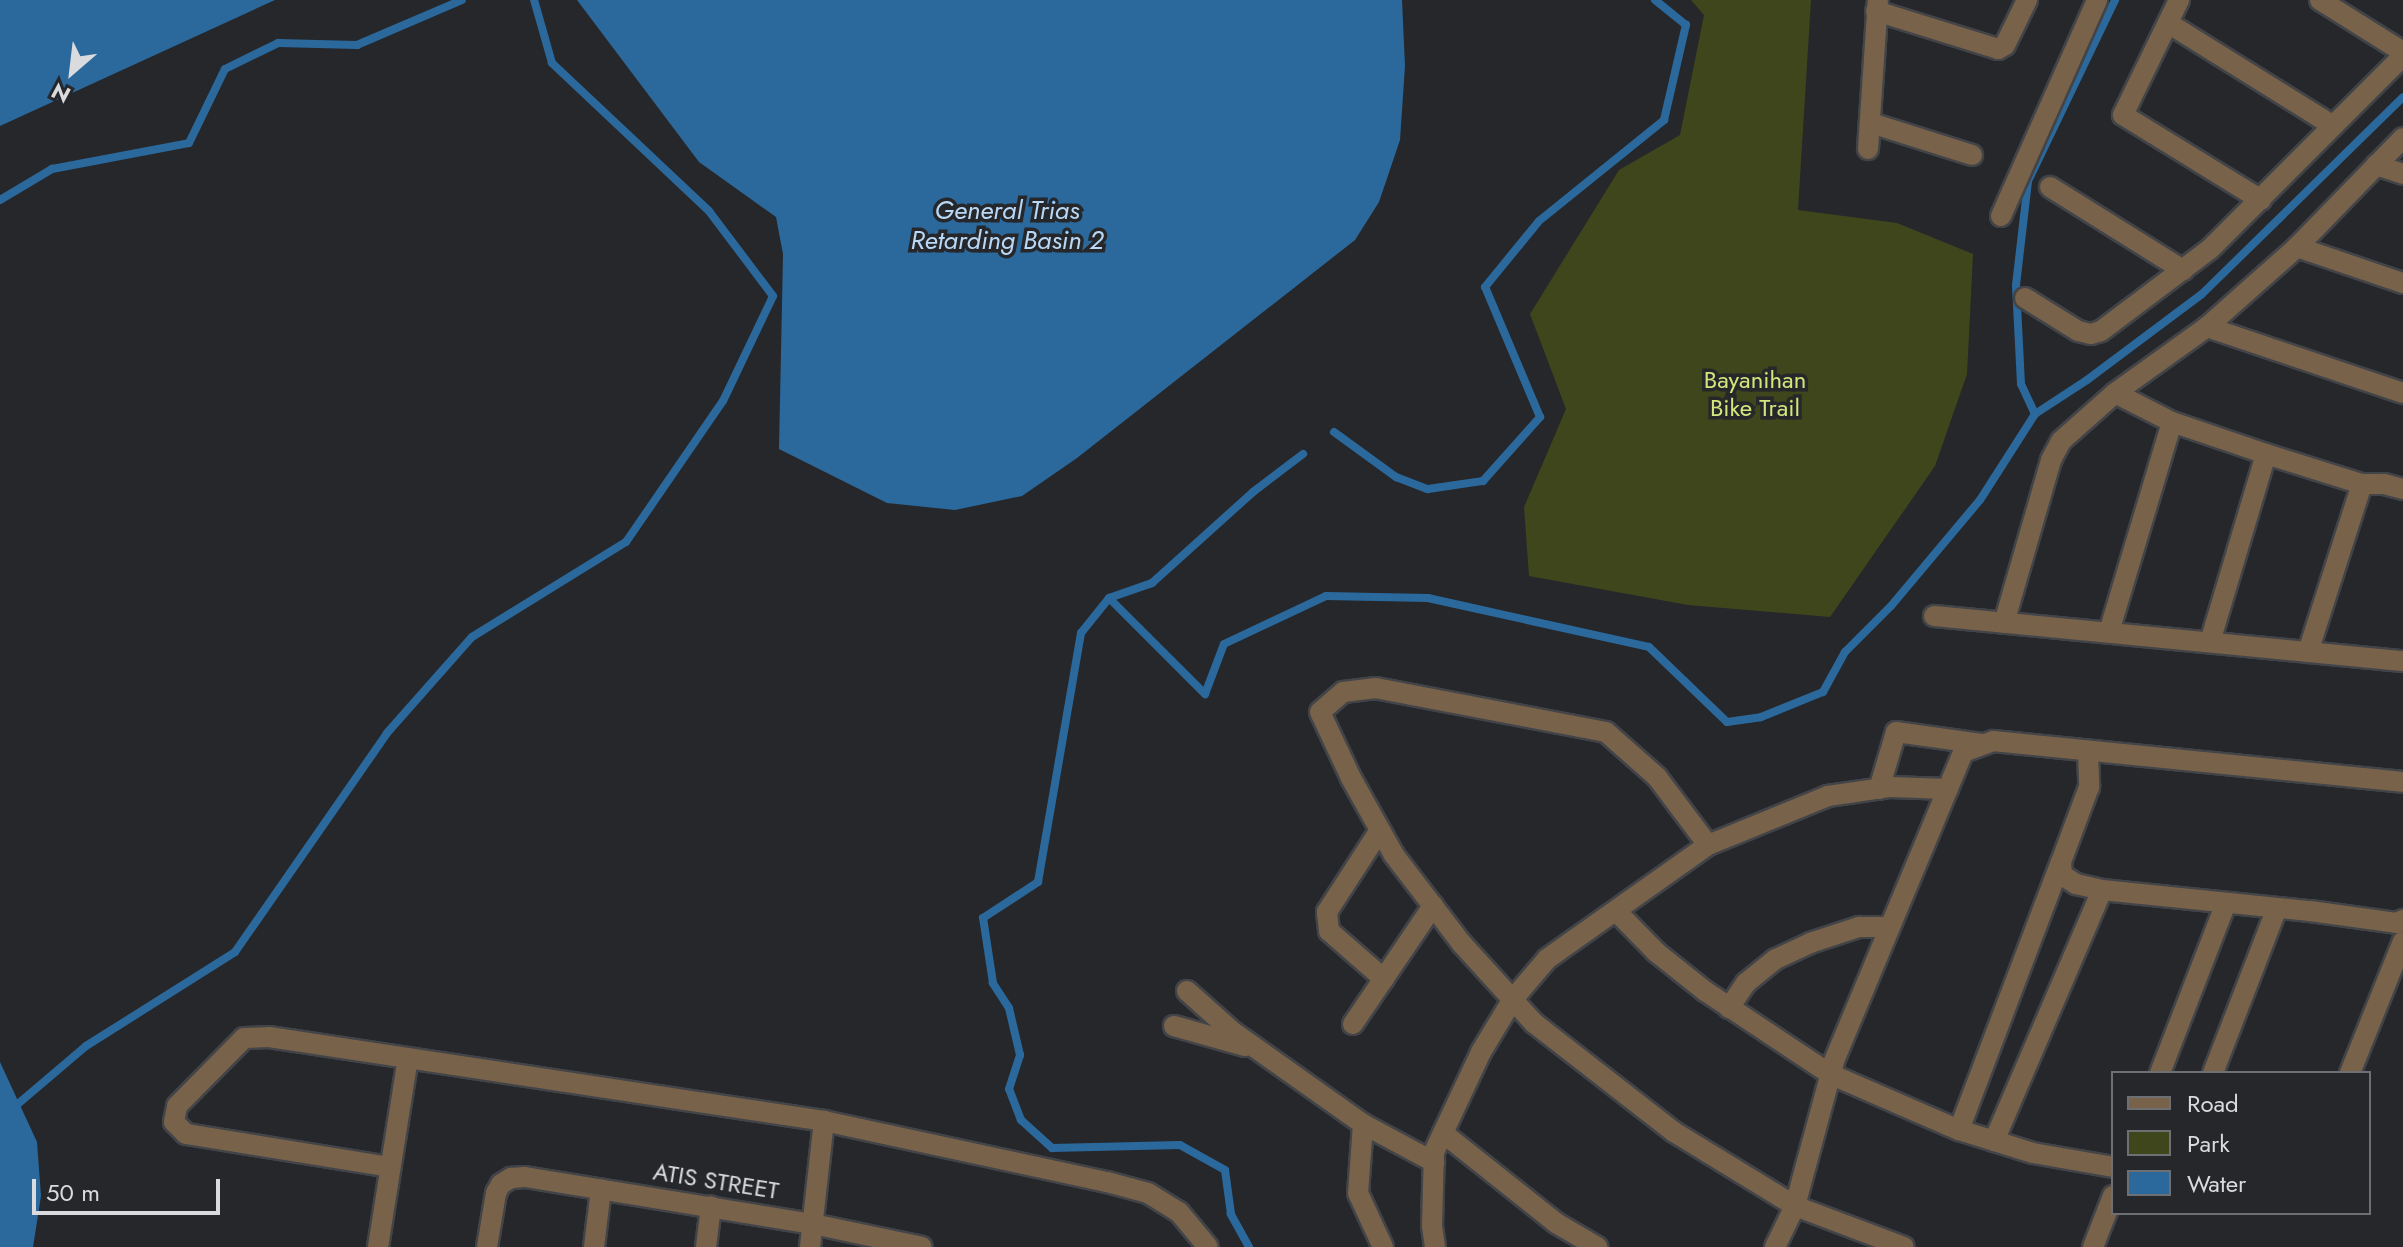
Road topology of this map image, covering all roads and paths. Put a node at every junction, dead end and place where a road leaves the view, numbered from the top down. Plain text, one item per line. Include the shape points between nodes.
1 (2027, 0) edge
2 (2097, 0) edge
3 (2179, 0) edge
4 (2320, 0) edge
5 (1877, 5) edge
6 (2168, 23) junction
7 (2403, 54) edge
8 (1871, 123) junction
9 (2332, 125) junction
10 (2403, 138) edge
11 (1868, 149) dead end
12 (1972, 155) dead end
13 (2376, 165) junction
14 (2403, 174) edge
15 (2050, 187) dead end
16 (2261, 200) junction
17 (2001, 216) dead end
18 (2297, 247) junction
19 (2183, 270) junction
20 (2403, 283) edge
21 (2025, 298) dead end
22 (2207, 327) junction
23 (2115, 393) junction
24 (2403, 393) edge
25 (2172, 422) junction
26 (2266, 454) junction
27 (2362, 484) junction
28 (2403, 489) edge
29 (1934, 616) dead end
30 (2004, 623) junction
31 (2109, 632) junction
32 (2210, 642) junction
33 (2308, 652) junction
34 (2403, 661) edge
35 (1985, 744) junction
36 (2088, 751) junction
37 (2403, 782) edge
38 (1879, 789) junction
39 (1948, 789) junction
40 (1380, 830) junction
41 (1708, 845) junction
42 (2061, 862) junction
43 (2102, 890) junction
44 (2226, 903) junction
45 (1433, 906) junction
46 (2277, 908) junction
47 (1617, 912) junction
48 (2403, 920) edge
49 (1890, 927) junction
50 (2403, 941) edge
51 (1384, 979) junction
52 (1187, 991) dead end
53 (1513, 999) junction
54 (1729, 1008) junction
55 (1353, 1024) dead end
56 (1174, 1026) dead end
57 (1257, 1049) junction
58 (408, 1058) junction
59 (2161, 1071) edge
60 (2214, 1071) edge
61 (2351, 1071) edge
62 (1830, 1074) junction
63 (824, 1121) junction
64 (1363, 1124) junction
65 (1959, 1130) junction
66 (1443, 1133) junction
67 (1994, 1141) junction
68 (1434, 1162) junction
69 (390, 1167) junction
70 (2111, 1167) edge
71 (601, 1189) junction
72 (2111, 1201) edge
73 (711, 1206) junction
74 (1795, 1206) junction
75 (813, 1224) junction
76 (1576, 1241) edge
77 (914, 1246) edge
78 (378, 1247) edge
79 (487, 1247) edge
80 (594, 1247) edge
81 (706, 1247) edge
82 (810, 1247) edge
83 (1208, 1247) edge
84 (1383, 1247) edge
85 (1435, 1247) edge
86 (1597, 1247) edge
87 (1775, 1247) edge
88 (1904, 1247) edge
89 (2093, 1247) edge

1 - 5 street via 1998,49
2 - 17 street
3 - 6 street
4 - 7 street
5 - 8 street
6 - 9 street
6 - 16 street via 2123,115
7 - 9 street
8 - 11 street
8 - 12 street
9 - 16 street
10 - 13 street
13 - 14 street
13 - 18 street
15 - 19 street
16 - 19 street
18 - 20 street
18 - 22 street
19 - 21 street via 2091,334
22 - 23 street
22 - 24 street
23 - 25 street
23 - 30 street via 2073,428 2051,460
25 - 26 street
25 - 31 street
26 - 27 street
26 - 32 street
27 - 28 street
27 - 33 street
29 - 30 street
30 - 31 street
31 - 32 street
32 - 33 street
33 - 34 street
35 - 36 street
35 - 38 street via 1896,732
35 - 39 street via 1963,752
36 - 37 street
36 - 42 street via 2089,787
38 - 39 street
38 - 41 street via 1828,796
39 - 49 street
40 - 41 street via 1320,712 1343,692 1376,688 1606,732 1657,777
40 - 45 street
40 - 51 street via 1327,912 1329,931
41 - 47 street
42 - 43 street via 2062,875
42 - 65 street
43 - 44 street
43 - 67 street
44 - 46 street
44 - 59 street
45 - 51 street
45 - 53 street
46 - 48 street
46 - 60 street
47 - 53 street via 1547,959
47 - 54 street via 1656,952
49 - 54 street via 1859,927 1776,959 1746,983
49 - 62 street
50 - 61 street
51 - 55 street
52 - 57 street
53 - 66 street
53 - 74 street via 1534,1023 1674,1132
54 - 62 street
56 - 57 street
57 - 64 street
58 - 63 street
58 - 69 street
58 - 69 street via 255,1035 244,1038 186,1093 174,1122 186,1134
62 - 65 street
62 - 74 street
63 - 75 street
63 - 83 street via 1148,1193 1179,1212
64 - 68 street
64 - 84 street via 1358,1193
65 - 67 street
66 - 68 street
66 - 76 street
67 - 70 street
68 - 85 street
69 - 78 street
71 - 73 street, ATIS STREET
71 - 79 street, ATIS STREET via 511,1178 501,1184 492,1207
71 - 80 street
72 - 89 street
73 - 75 street, ATIS STREET
73 - 81 street
74 - 87 street
74 - 88 street
75 - 77 street, ATIS STREET
75 - 82 street
76 - 86 street

